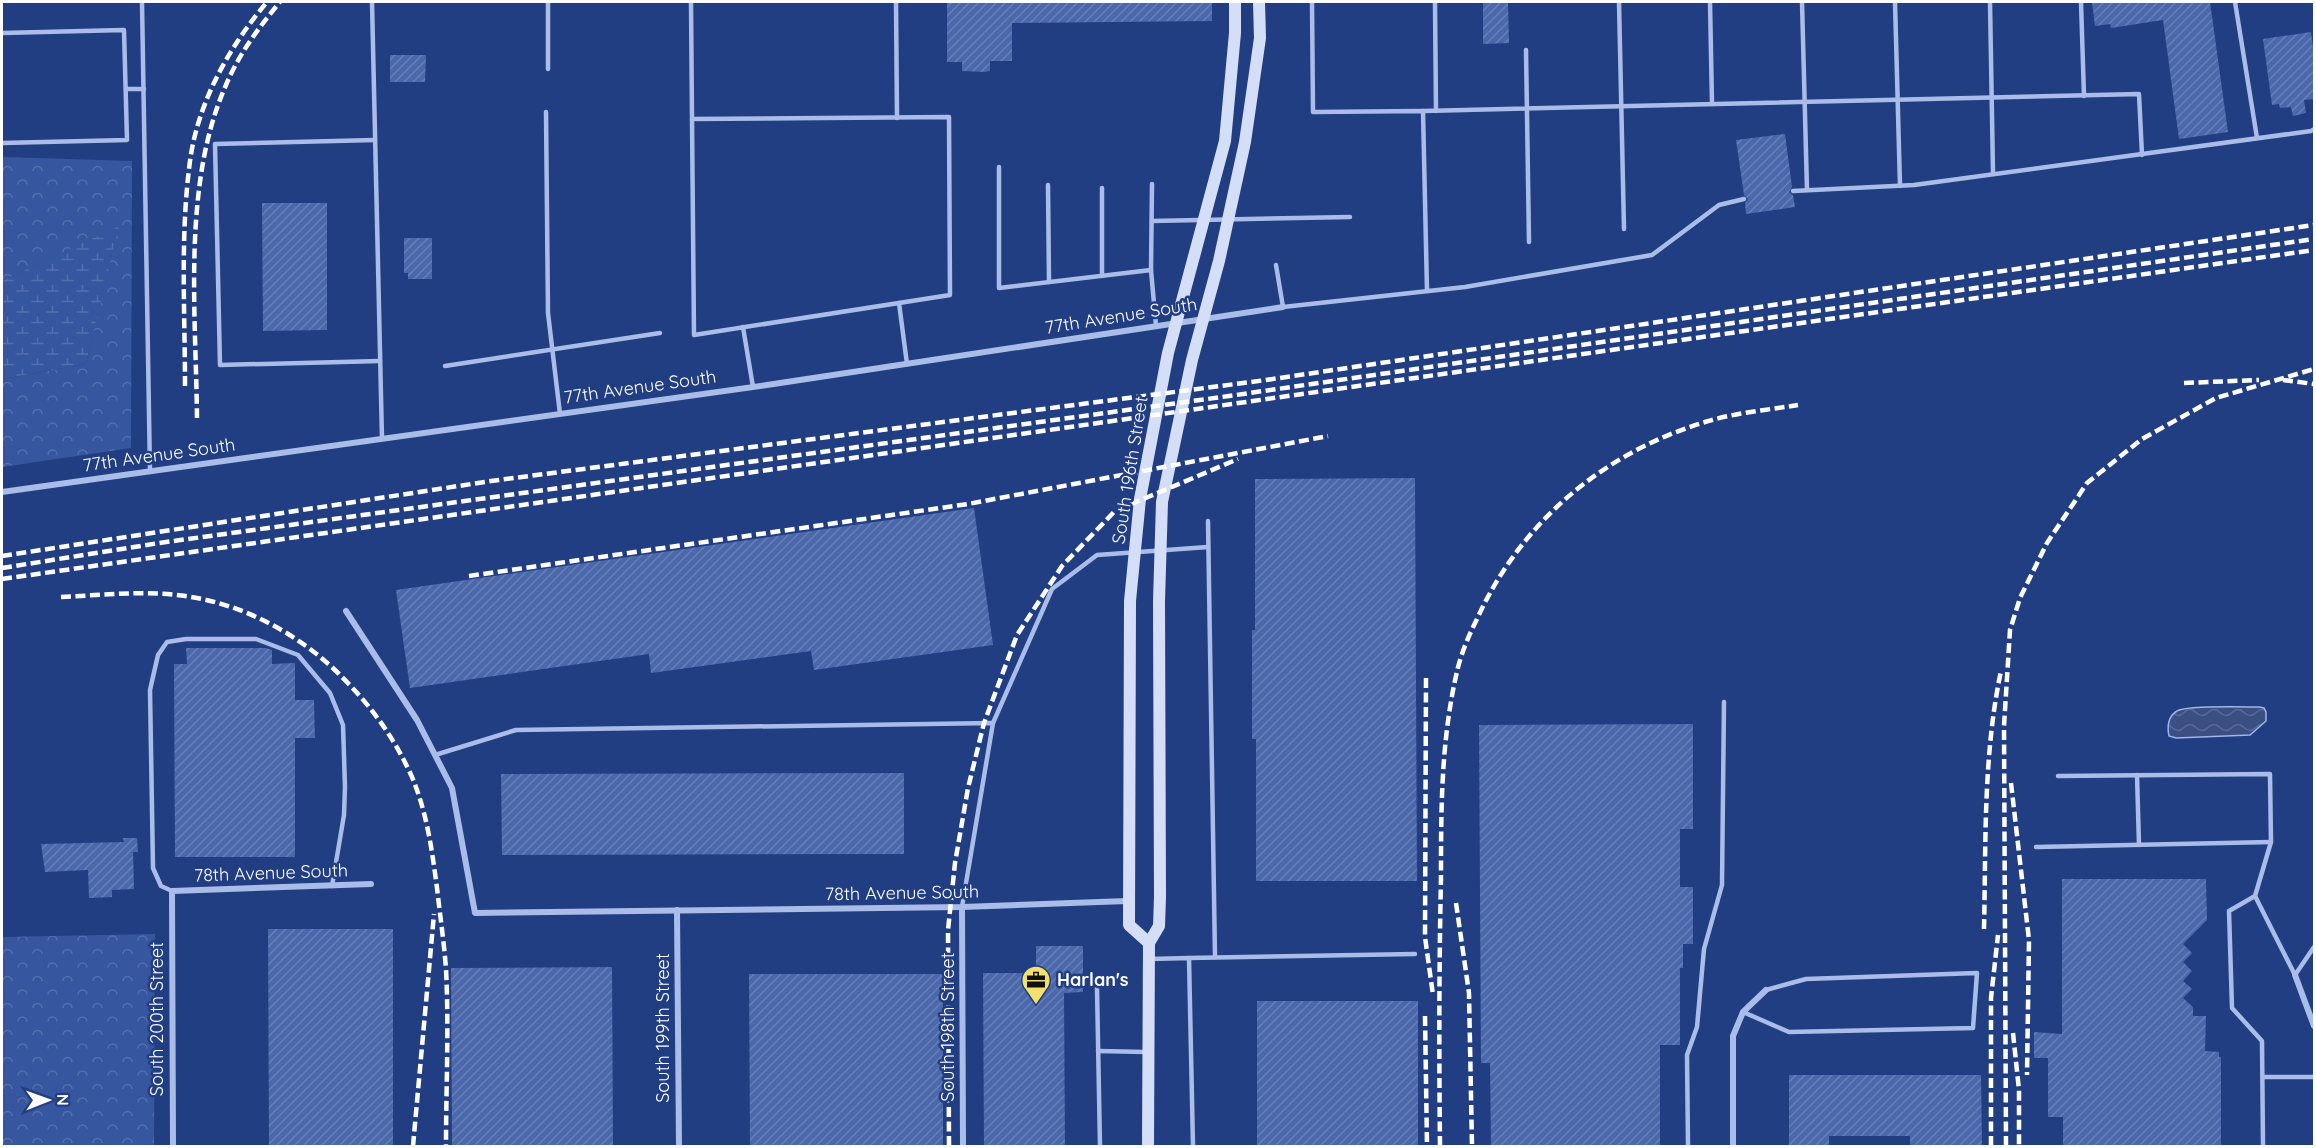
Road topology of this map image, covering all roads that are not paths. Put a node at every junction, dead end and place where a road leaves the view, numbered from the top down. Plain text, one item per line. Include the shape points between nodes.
1 (142, 2) edge
2 (372, 2) edge
3 (548, 2) edge
4 (692, 2) edge
5 (896, 2) edge
6 (1235, 2) edge
7 (1259, 2) edge
8 (1311, 2) edge
9 (1434, 2) edge
10 (1619, 2) edge
11 (1710, 2) edge
12 (1802, 2) edge
13 (1895, 2) edge
14 (1990, 2) edge
15 (2081, 2) edge
16 (2235, 2) edge
17 (2, 33) edge
18 (1526, 50) dead end
19 (548, 69) dead end
20 (126, 89) junction
21 (144, 89) junction
22 (2084, 96) junction
23 (1992, 98) junction
24 (1898, 100) junction
25 (1804, 102) junction
26 (1712, 104) junction
27 (1622, 106) junction
28 (1526, 108) junction
29 (1423, 111) junction
30 (1436, 111) junction
31 (546, 112) dead end
32 (897, 118) junction
33 (692, 119) junction
34 (2314, 129) edge
35 (2257, 138) junction
36 (375, 140) junction
37 (2, 143) edge
38 (2142, 154) junction
39 (999, 167) dead end
40 (1993, 173) junction
41 (1152, 184) dead end
42 (1048, 185) dead end
43 (1900, 186) junction
44 (1102, 188) dead end
45 (1807, 190) junction
46 (1793, 191) dead end
47 (1744, 199) dead end
48 (1350, 218) dead end
49 (1152, 221) junction
50 (1624, 229) dead end
51 (1529, 242) dead end
52 (1276, 265) dead end
53 (1151, 270) junction
54 (1102, 276) junction
55 (1049, 282) junction
56 (1427, 291) junction
57 (898, 303) junction
58 (1282, 308) junction
59 (1156, 326) junction
60 (743, 327) junction
61 (660, 333) dead end
62 (552, 350) junction
63 (380, 361) junction
64 (907, 364) junction
65 (445, 366) dead end
66 (753, 387) junction
67 (560, 414) junction
68 (382, 439) junction
69 (150, 471) junction
70 (2, 492) edge
71 (1208, 520) dead end
72 (1208, 547) junction
73 (346, 611) dead end
74 (1724, 702) dead end
75 (993, 723) junction
76 (435, 755) junction
77 (2137, 775) junction
78 (2058, 776) dead end
79 (2271, 842) junction
80 (2139, 845) junction
81 (2036, 847) dead end
82 (371, 884) dead end
83 (332, 886) junction
84 (172, 891) junction
85 (2255, 896) junction
86 (1128, 901) junction
87 (962, 907) junction
88 (677, 910) junction
89 (1149, 943) junction
90 (2314, 947) edge
91 (1415, 954) dead end
92 (1215, 957) junction
93 (1189, 958) junction
94 (1149, 959) junction
95 (2295, 975) junction
96 (1097, 988) dead end
97 (1766, 990) joint
98 (1743, 1012) junction
99 (2314, 1026) edge
100 (1098, 1051) junction
101 (1149, 1052) junction
102 (2263, 1077) junction
103 (2314, 1077) edge
104 (173, 1146) edge
105 (679, 1146) edge
106 (963, 1146) edge
107 (1100, 1146) edge
108 (1148, 1146) edge
109 (1193, 1146) edge
110 (1688, 1146) edge
111 (1733, 1146) edge
112 (2263, 1146) edge

1 - 21 lane
2 - 36 lane
3 - 19 lane
4 - 33 lane
5 - 32 lane
6 - 86 main road, South 196th Street via 1225,141 1168,353 1140,499 1130,601
7 - 89 main road, South 196th Street via 1260,38 1245,142 1162,502 1159,926
8 - 29 lane via 1313,112
9 - 30 lane
10 - 27 lane
11 - 26 lane
12 - 25 lane
13 - 24 lane
14 - 23 lane
15 - 22 lane
16 - 35 lane
17 - 20 lane via 124,30
18 - 28 lane
20 - 21 lane
20 - 37 lane via 127,140
21 - 69 lane
22 - 23 lane
22 - 38 lane via 2139,94
23 - 24 lane
23 - 40 lane
24 - 25 lane
24 - 43 lane
25 - 26 lane
25 - 45 lane
26 - 27 lane
27 - 28 lane
27 - 50 lane
28 - 30 lane
28 - 51 lane
29 - 30 lane
29 - 56 lane
31 - 62 lane via 548,313
32 - 33 lane
32 - 57 lane via 949,117 950,295
33 - 60 lane via 694,335
34 - 35 lane
35 - 38 lane
36 - 63 lane
36 - 63 lane via 215,144 215,155 220,365
38 - 40 lane
39 - 55 lane via 999,288
40 - 43 lane
41 - 49 lane
42 - 55 lane
43 - 45 lane
44 - 54 lane
45 - 46 lane
47 - 56 lane via 1719,205 1652,255
48 - 49 lane
49 - 53 lane
52 - 58 lane
53 - 54 lane
53 - 59 lane
54 - 55 lane
56 - 58 lane
57 - 60 lane
57 - 64 lane
58 - 59 street, 77th Avenue South
59 - 64 street, 77th Avenue South
60 - 66 lane
61 - 62 lane
62 - 65 lane
62 - 67 lane
63 - 68 lane
64 - 66 street, 77th Avenue South
66 - 67 street, 77th Avenue South
67 - 68 street, 77th Avenue South
68 - 69 street, 77th Avenue South
69 - 70 street, 77th Avenue South
71 - 72 lane
72 - 75 lane via 1097,555 1052,589
72 - 92 lane
73 - 76 street via 417,720
74 - 110 lane via 1722,885 1704,949 1697,1027 1687,1055
75 - 76 lane via 516,730
75 - 87 lane
76 - 88 street, 78th Avenue South via 452,788 475,913
77 - 78 lane
77 - 79 lane via 2270,774
77 - 80 lane
79 - 80 lane
79 - 85 lane
80 - 81 lane
82 - 83 street, 78th Avenue South
83 - 84 street, 78th Avenue South
83 - 84 lane via 345,787 343,726 330,693 298,655 256,639 186,639 167,642 158,655 150,690 153,868 160,886
84 - 104 street, South 200th Street
85 - 95 lane
85 - 102 lane via 2229,910 2232,1008 2262,1041
86 - 87 street, 78th Avenue South
86 - 89 main road, South 196th Street via 1129,925
87 - 88 street, 78th Avenue South
87 - 106 street, South 198th Street
88 - 105 street, South 199th Street
89 - 94 main road, South 196th Street
90 - 95 lane
91 - 92 lane
92 - 93 lane
93 - 94 lane
93 - 109 lane
94 - 101 main road, South 196th Street
95 - 99 street
96 - 100 lane
97 - 98 street
97 - 98 lane via 1806,979 1977,973 1973,1028 1789,1032
98 - 111 street via 1733,1036
100 - 101 lane
100 - 107 lane
101 - 108 main road, South 196th Street
102 - 103 lane
102 - 112 lane

